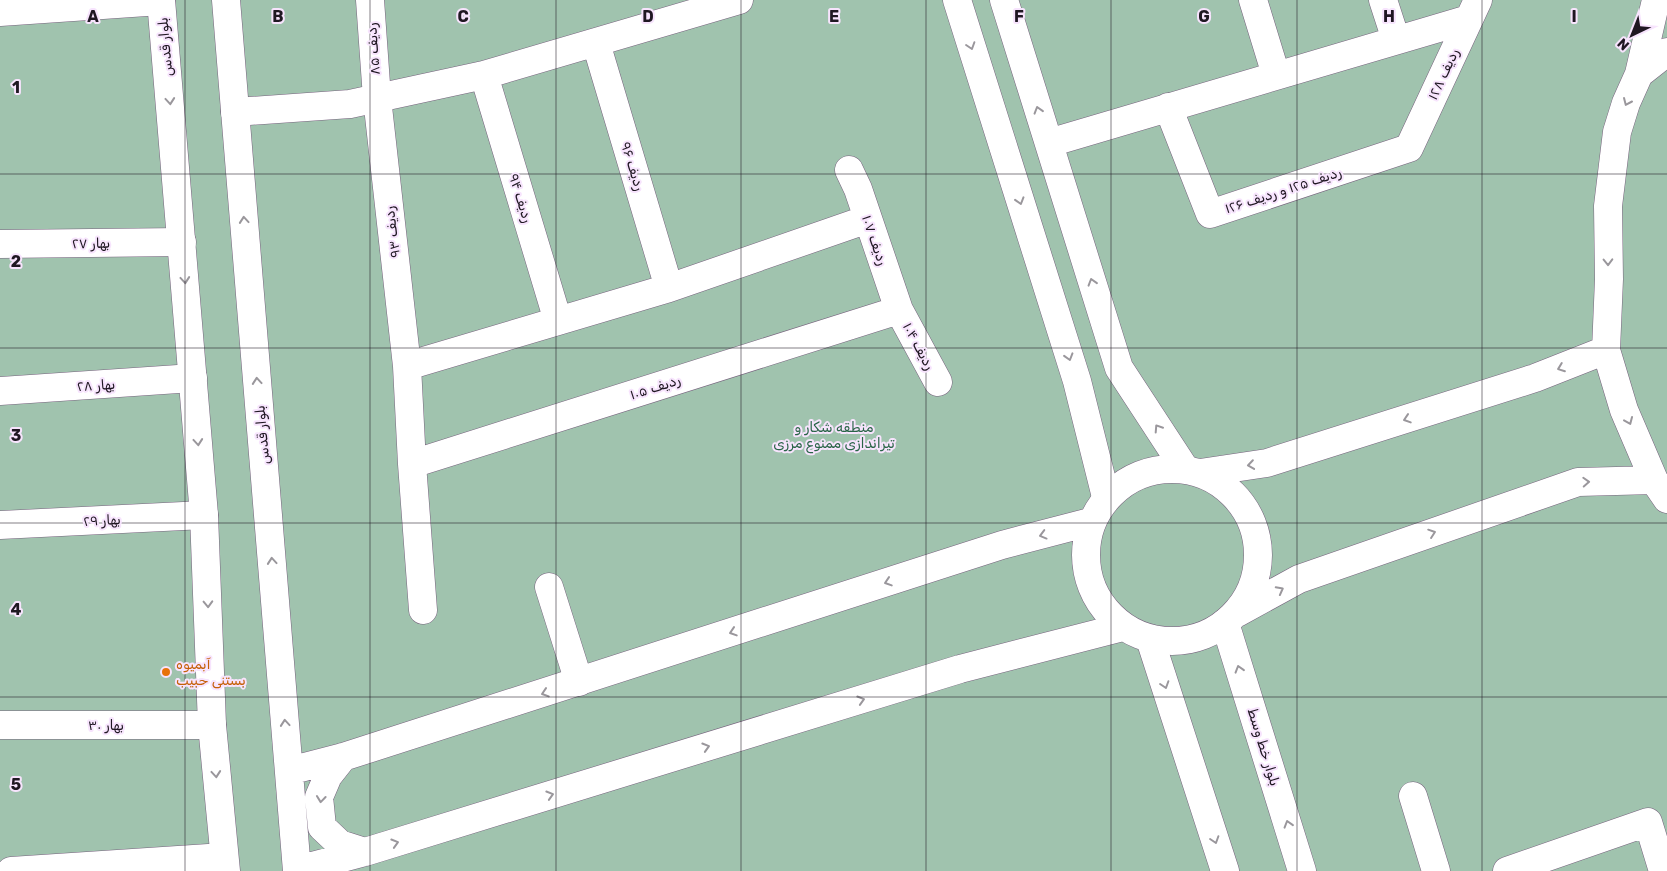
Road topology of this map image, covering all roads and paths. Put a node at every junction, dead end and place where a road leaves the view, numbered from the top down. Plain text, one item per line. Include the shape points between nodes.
1 (226, 0) edge
2 (370, 0) edge
3 (739, 0) edge
4 (957, 0) edge
5 (1004, 0) edge
6 (1252, 0) edge
7 (1383, 0) edge
8 (1656, 0) edge
9 (161, 1) edge
10 (1474, 9) edge
11 (0, 12) edge
12 (1396, 40) junction
13 (596, 43) junction
14 (1667, 52) edge
15 (1639, 74) junction
16 (484, 75) junction
17 (1276, 75) junction
18 (377, 98) junction
19 (1168, 108) junction
20 (235, 112) junction
21 (1049, 142) junction
22 (1408, 148) joint
23 (850, 170) dead end
24 (868, 219) junction
25 (182, 242) junction
26 (0, 244) edge
27 (669, 288) junction
28 (899, 310) junction
29 (558, 321) junction
30 (1606, 350) junction
31 (407, 366) junction
32 (193, 378) junction
33 (938, 382) dead end
34 (0, 391) edge
35 (412, 464) junction
36 (1193, 471) junction
37 (1661, 490) edge
38 (1106, 497) junction
39 (204, 515) junction
40 (1090, 522) junction
41 (0, 525) edge
42 (549, 587) dead end
43 (423, 610) dead end
44 (1231, 618) junction
45 (1123, 627) junction
46 (1150, 639) junction
47 (579, 682) junction
48 (0, 725) edge
49 (212, 725) junction
50 (343, 757) junction
51 (289, 771) junction
52 (1412, 796) dead end
53 (365, 852) junction
54 (225, 864) edge
55 (1521, 869) edge
56 (297, 870) edge
57 (11, 871) edge
58 (1225, 871) edge
59 (1302, 871) edge
60 (1436, 871) edge
61 (1663, 871) edge

1 - 20 street, بلوار قدس
2 - 18 street, ردیف ۸۵
3 - 13 street
4 -> 38 street via 1077,381
21 -> 5 street
6 - 17 street
7 - 12 street
8 - 15 street
9 - 11 street
9 -> 25 street, بلوار قدس
10 - 12 street
10 - 22 street, ردیف ۱۲۸
12 - 17 street
13 - 16 street
13 - 27 street, ردیف ۹۶
14 - 15 street
15 -> 30 street via 1617,132 1608,206
16 - 18 street
16 - 29 street, ردیف ۹۴
17 - 19 street
18 - 20 street via 350,104
18 - 31 street, ردیف ۹۳
19 - 21 street
19 - 22 street, ردیف ۱۲۵ و ردیف ۱۲۶ via 1210,214
51 -> 20 street, بلوار قدس
36 -> 21 street via 1119,368
23 - 24 street, ردیف ۱۰۷
24 - 27 street
24 - 28 street, ردیف ۱۰۷
25 - 26 street, بهار ۲۷
25 -> 32 street, بلوار قدس
27 - 29 street
28 - 33 street, ردیف ۱۰۴
28 - 35 street, ردیف ۱۰۵
29 - 31 street
30 -> 36 street via 1535,378 1267,463
30 -> 37 street via 1624,410
31 - 35 street, ردیف ۹۳
32 - 34 street, بهار ۲۸
32 -> 39 street, بلوار قدس
35 - 43 street, ردیف ۹۳
36 - 38 street via 1156,469 1128,478
36 - 44 street via 1222,484 1240,500 1252,522 1258,545 1257,569 1250,592
44 -> 37 street via 1299,579 1578,482
38 - 40 street
39 - 41 street, بهار ۲۹
39 -> 49 street, بلوار قدس
40 - 45 street via 1084,551 1088,580 1102,607
40 -> 47 street via 1002,546
42 - 47 street
44 - 46 street via 1202,636 1176,642
59 -> 44 street, بلوار خط وسط
45 - 46 street
53 -> 45 street via 960,669
46 -> 58 street
47 -> 50 street
48 - 49 street, بهار ۳۰
49 -> 54 street, بلوار قدس
50 - 51 street
50 -> 53 street via 328,776 319,798 322,827 340,844
51 - 56 street, بلوار قدس
52 - 60 street
53 - 56 street
54 - 57 street
55 - 61 street via 1648,822

